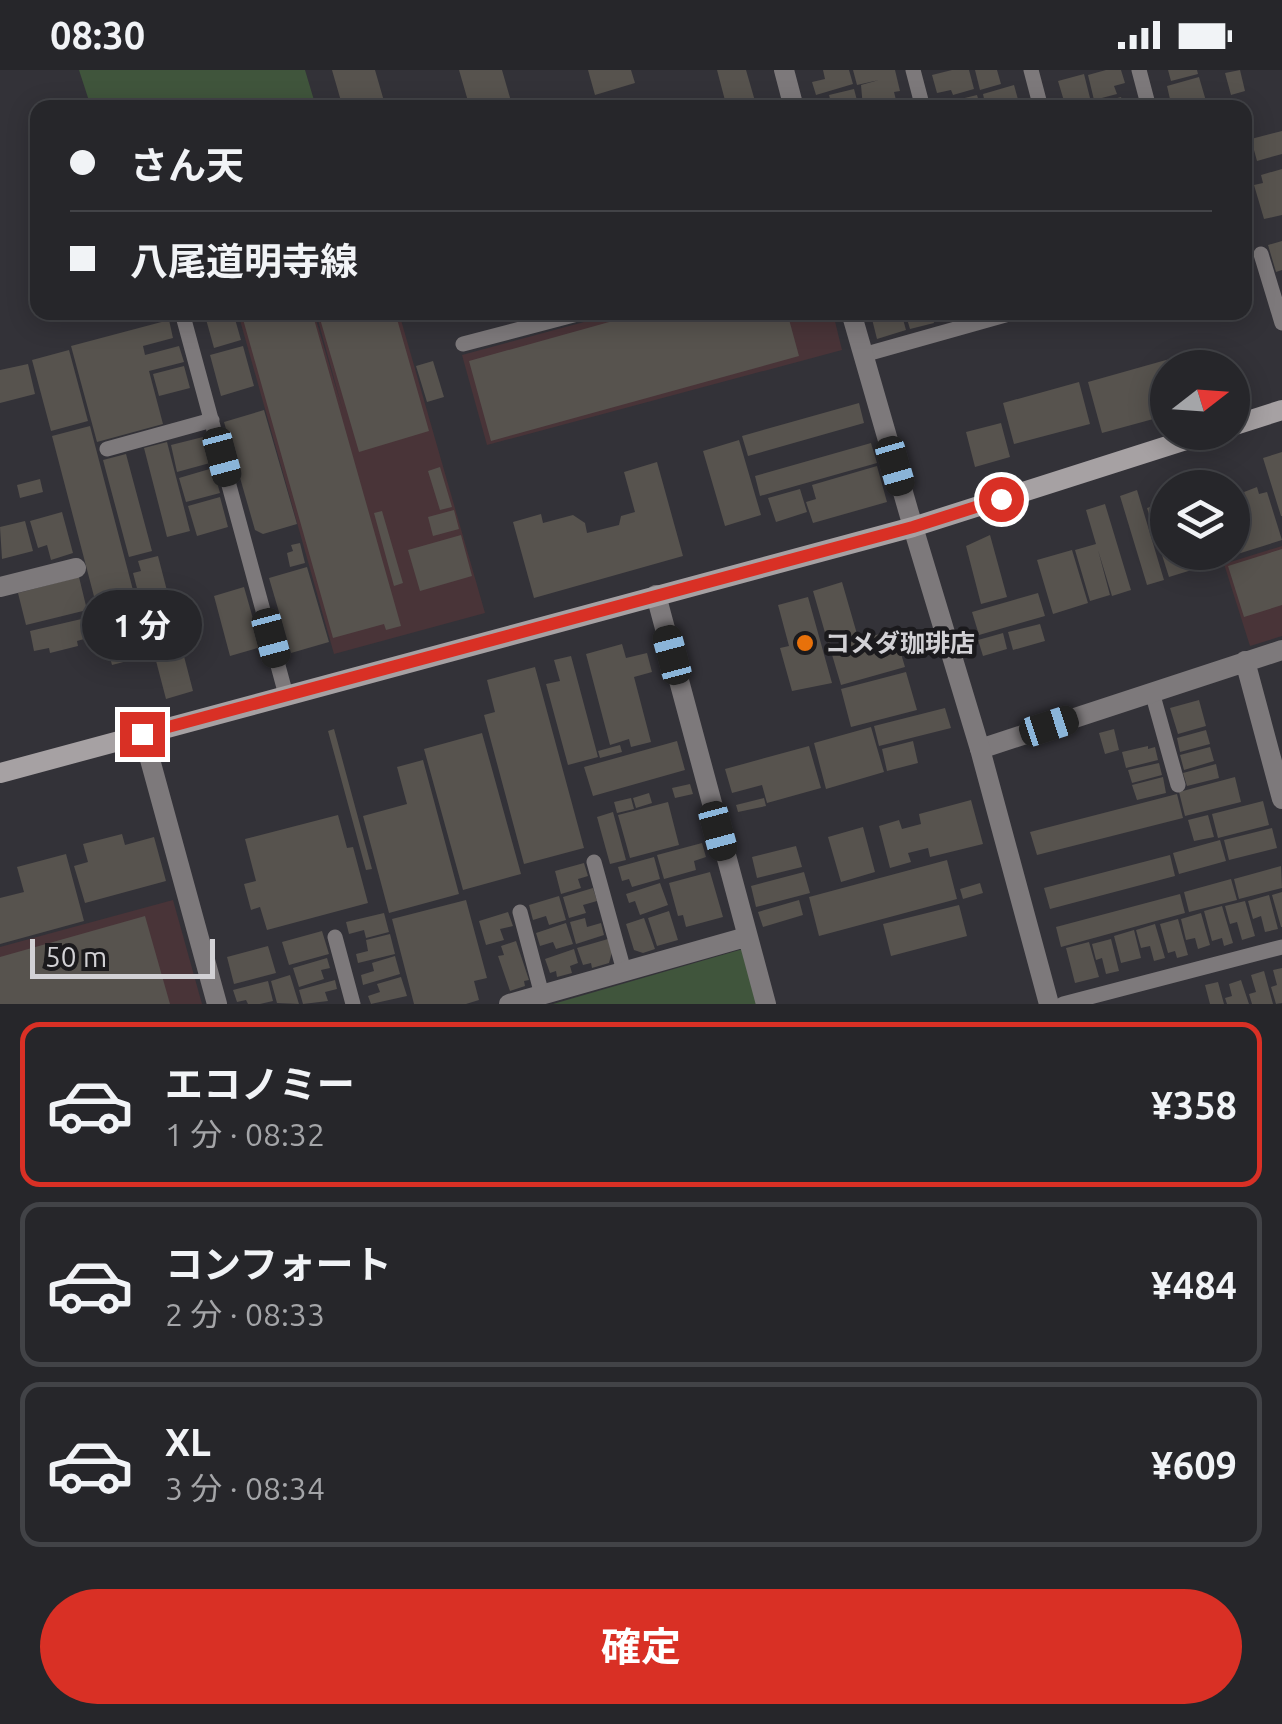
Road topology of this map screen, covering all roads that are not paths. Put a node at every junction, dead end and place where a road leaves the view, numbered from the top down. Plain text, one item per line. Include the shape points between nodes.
1 (784, 70) edge
2 (913, 70) edge
3 (1030, 70) edge
4 (1139, 70) edge
5 (792, 100) edge
6 (921, 100) edge
7 (1039, 100) edge
8 (1147, 100) edge
9 (1261, 254) dead end
10 (1277, 288) edge
11 (185, 320) edge
12 (554, 320) edge
13 (852, 320) edge
14 (988, 320) edge
15 (1282, 324) edge
16 (463, 344) dead end
17 (863, 355) junction
18 (1282, 410) edge
19 (212, 420) junction
20 (1250, 420) edge
21 (108, 450) dead end
22 (1155, 450) edge
23 (913, 527) junction
24 (76, 568) dead end
25 (0, 587) edge
26 (656, 595) junction
27 (1282, 650) edge
28 (1245, 661) junction
29 (1152, 692) junction
30 (286, 695) junction
31 (142, 734) junction
32 (980, 749) junction
33 (0, 772) edge
34 (1178, 784) dead end
35 (1282, 799) edge
36 (594, 862) dead end
37 (520, 912) dead end
38 (334, 936) dead end
39 (746, 937) junction
40 (1282, 947) edge
41 (624, 971) junction
42 (542, 995) junction
43 (218, 1004) edge
44 (352, 1004) edge
45 (509, 1004) edge
46 (766, 1004) edge
47 (1048, 1004) edge
48 (1063, 1004) edge

1 - 5 street
2 - 6 lane
3 - 7 lane
4 - 8 lane
9 - 10 lane
10 - 15 lane
11 - 19 lane
12 - 16 lane
13 - 17 street
14 - 17 lane
17 - 23 street
18 - 20 main road
19 - 21 lane
19 - 30 lane
22 - 23 main road
23 - 26 main road
23 - 32 street
24 - 25 street
26 - 30 main road
26 - 39 street
27 - 28 street
28 - 29 street
28 - 35 street
29 - 32 street
29 - 34 lane
30 - 31 main road
31 - 33 main road
31 - 43 street
32 - 47 street
36 - 41 lane
37 - 42 lane
38 - 44 lane
39 - 41 street
39 - 46 street
40 - 48 lane
41 - 42 street
42 - 45 street

